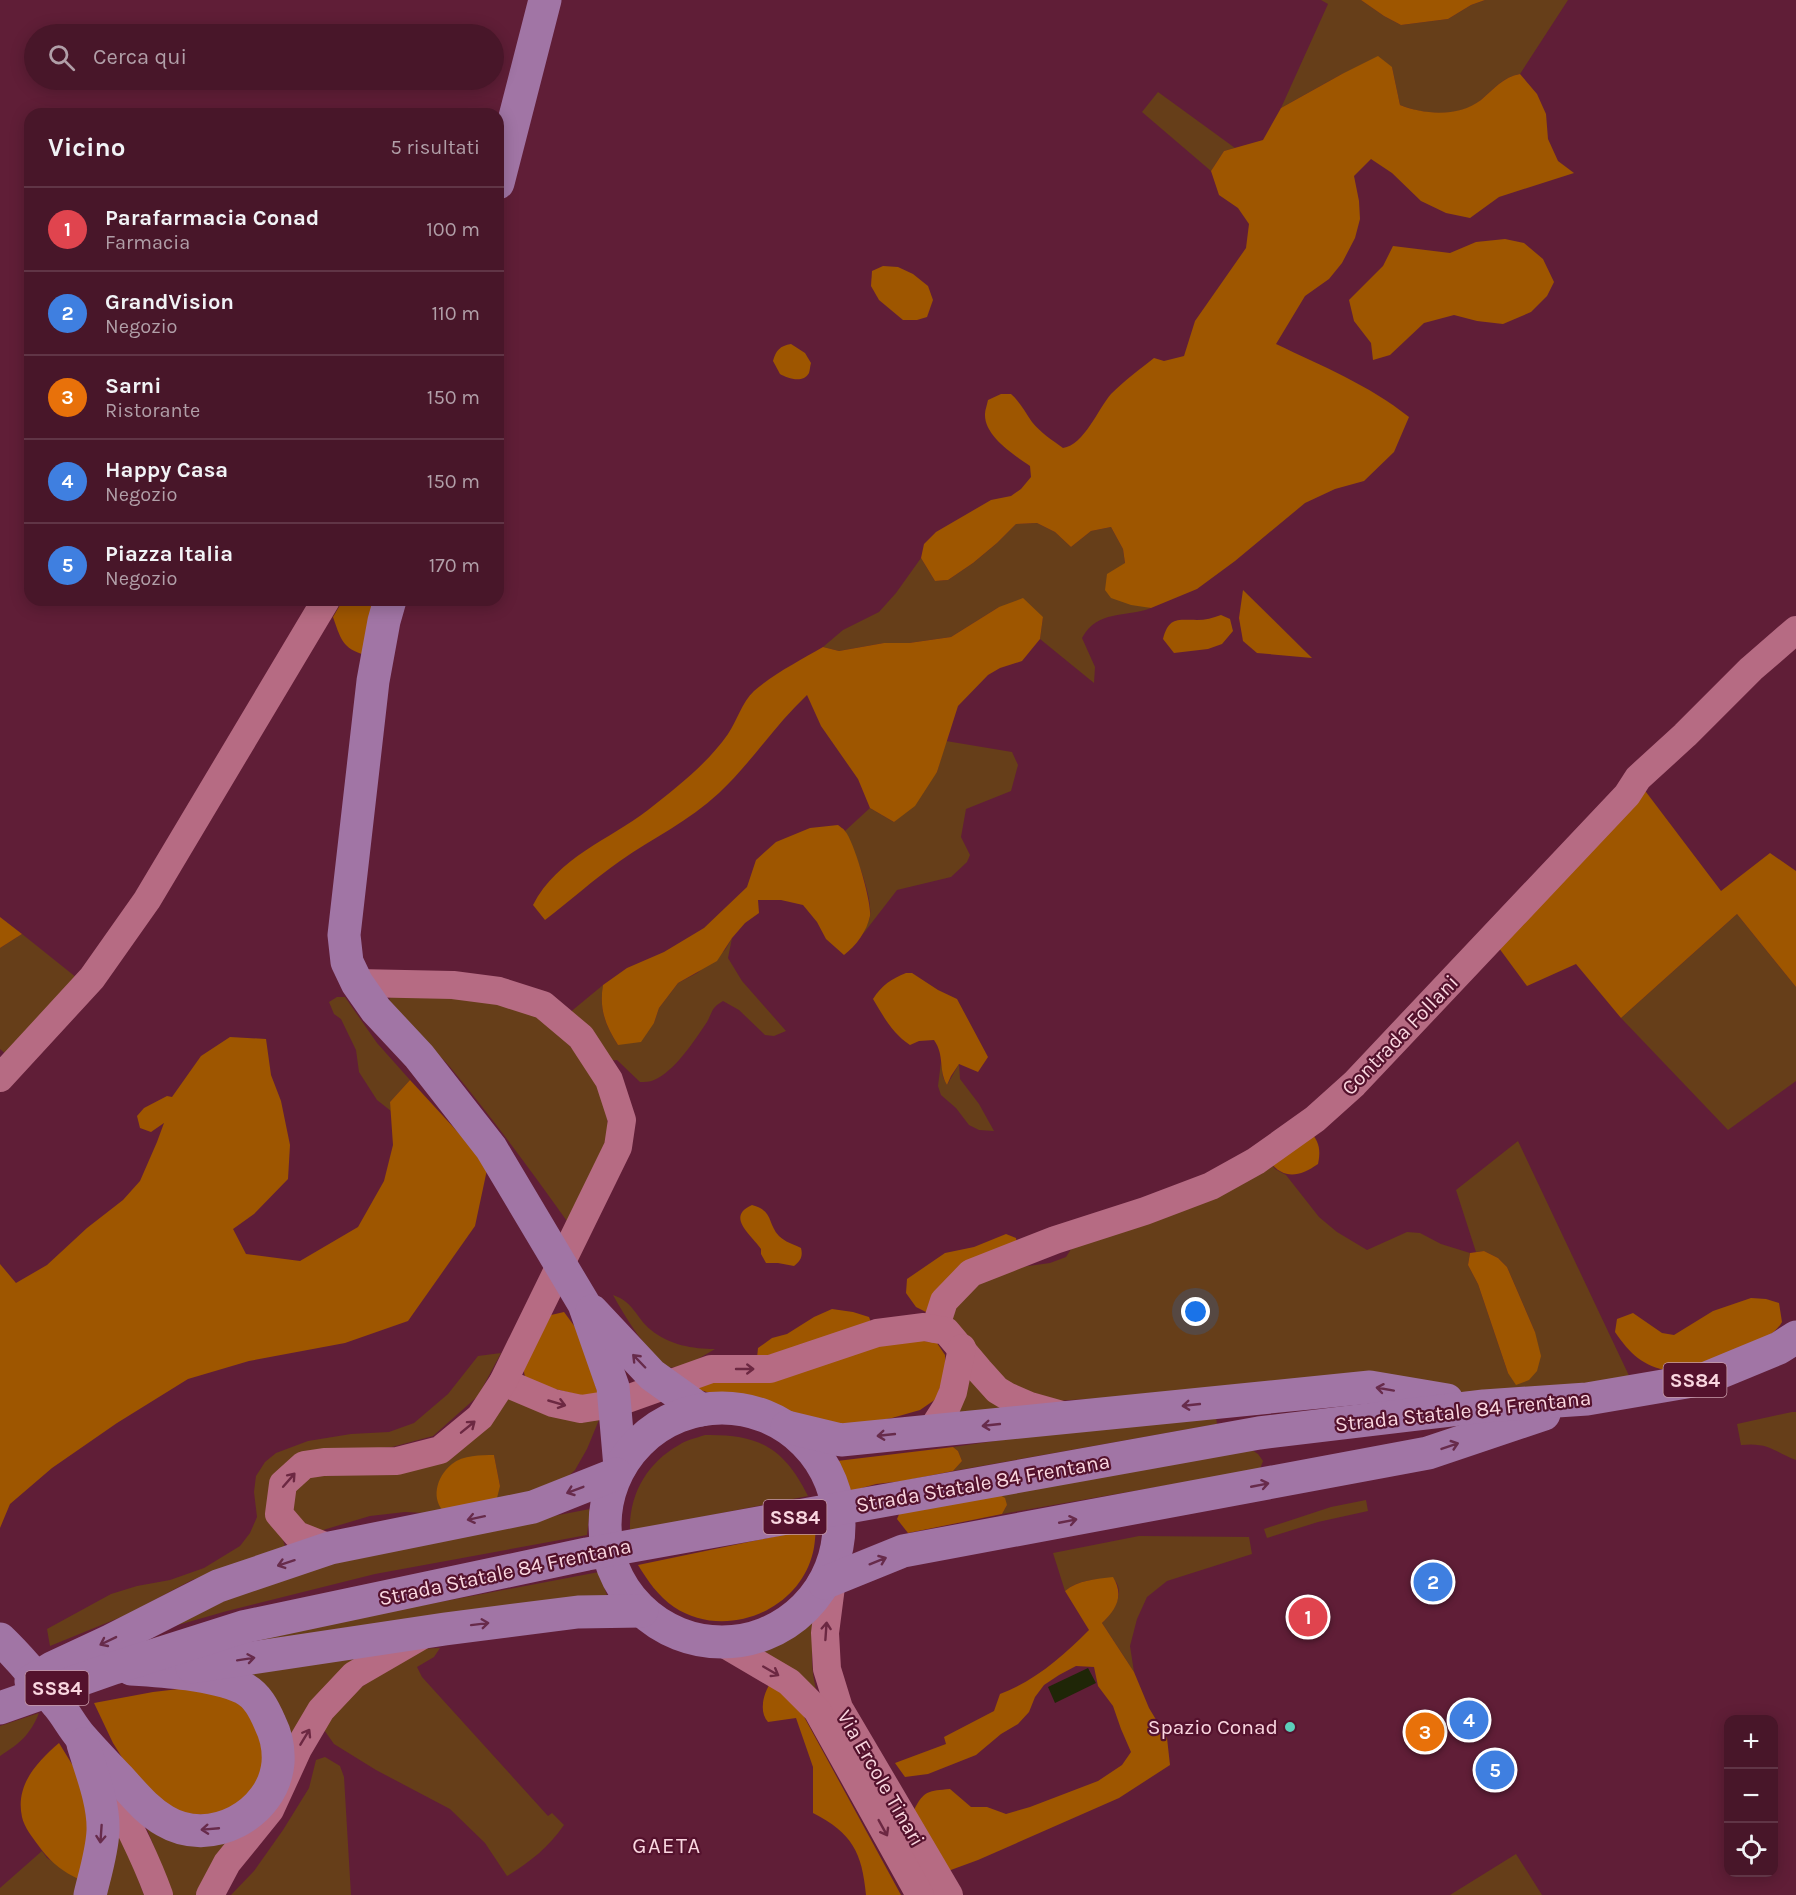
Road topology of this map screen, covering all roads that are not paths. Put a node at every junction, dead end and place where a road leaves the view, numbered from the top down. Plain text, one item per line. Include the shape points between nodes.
1 (545, 0) edge
2 (504, 160) edge
3 (322, 606) edge
4 (388, 606) edge
5 (1796, 630) edge
6 (357, 984) junction
7 (0, 1078) edge
8 (584, 1304) junction
9 (935, 1329) junction
10 (1796, 1337) edge
11 (962, 1348) junction
12 (502, 1382) junction
13 (1587, 1399) junction
14 (1484, 1406) junction
15 (701, 1410) junction
16 (1070, 1417) junction
17 (783, 1426) junction
18 (931, 1431) junction
19 (618, 1471) junction
20 (330, 1548) junction
21 (828, 1582) junction
22 (642, 1611) junction
23 (430, 1631) junction
24 (0, 1639) edge
25 (721, 1642) junction
26 (114, 1668) junction
27 (167, 1671) junction
28 (0, 1701) edge
29 (0, 1708) edge
30 (81, 1737) junction
31 (90, 1895) edge
32 (159, 1895) edge
33 (210, 1895) edge
34 (920, 1895) edge
35 (949, 1895) edge

1 - 2 main road
3 - 7 street via 147,900 92,978
4 - 6 main road via 373,681 344,936 347,962
5 - 9 street, Contrada Follani via 1638,778 1627,795 1433,1002 1315,1119 1256,1161 1211,1186 971,1273 944,1301
6 - 8 main road via 491,1148
6 - 12 street via 499,991 543,1005 581,1037 609,1080 622,1120 618,1147
15 -> 8 main road via 652,1375
8 - 19 main road via 613,1387
9 - 11 street via 946,1331
12 -> 9 street via 553,1403 581,1409 613,1404 711,1369 770,1369 877,1333
10 - 13 main road, Strada Statale 84 Frentana / SS84 via 1704,1379
11 - 16 street via 997,1390 1030,1406
11 - 18 street via 953,1392
20 -> 12 street via 297,1534 279,1514 283,1484 304,1465 398,1461 440,1450 480,1417
13 - 14 main road, Strada Statale 84 Frentana / SS84
21 -> 13 main road via 903,1551 1428,1453
14 -> 16 main road via 1370,1387
14 - 26 main road, Strada Statale 84 Frentana / SS84 via 1259,1433 586,1554 243,1627
15 - 17 main road, Via Ercole Tinari via 744,1410
15 - 19 main road, Via Ercole Tinari via 675,1418 651,1432
16 -> 18 main road
18 -> 17 main road via 841,1440
17 - 21 main road, Via Ercole Tinari via 803,1441 823,1467 837,1505 835,1558
19 -> 20 main road via 533,1507
19 - 22 main road, Via Ercole Tinari via 608,1495 605,1541 623,1589
20 -> 28 main road via 218,1586 52,1668
21 - 25 main road, Via Ercole Tinari via 805,1608 780,1627 751,1639
35 -> 21 street, Via Ercole Tinari via 839,1708 827,1669
23 -> 22 main road via 579,1612
22 - 25 main road, Via Ercole Tinari via 665,1628 692,1638
27 -> 23 main road
33 -> 23 street via 227,1863 270,1810 321,1710 354,1675
24 - 30 main road via 28,1668
25 -> 34 street, Via Ercole Tinari via 789,1682 817,1710
26 - 27 main road
26 - 29 main road, Strada Statale 84 Frentana / SS84
27 -> 30 main road via 229,1683 245,1689 261,1703 277,1738 278,1763 272,1787 258,1807 238,1822 214,1830 189,1830 166,1822 146,1807
30 -> 31 main road via 99,1798 103,1829
30 - 32 street via 128,1823

